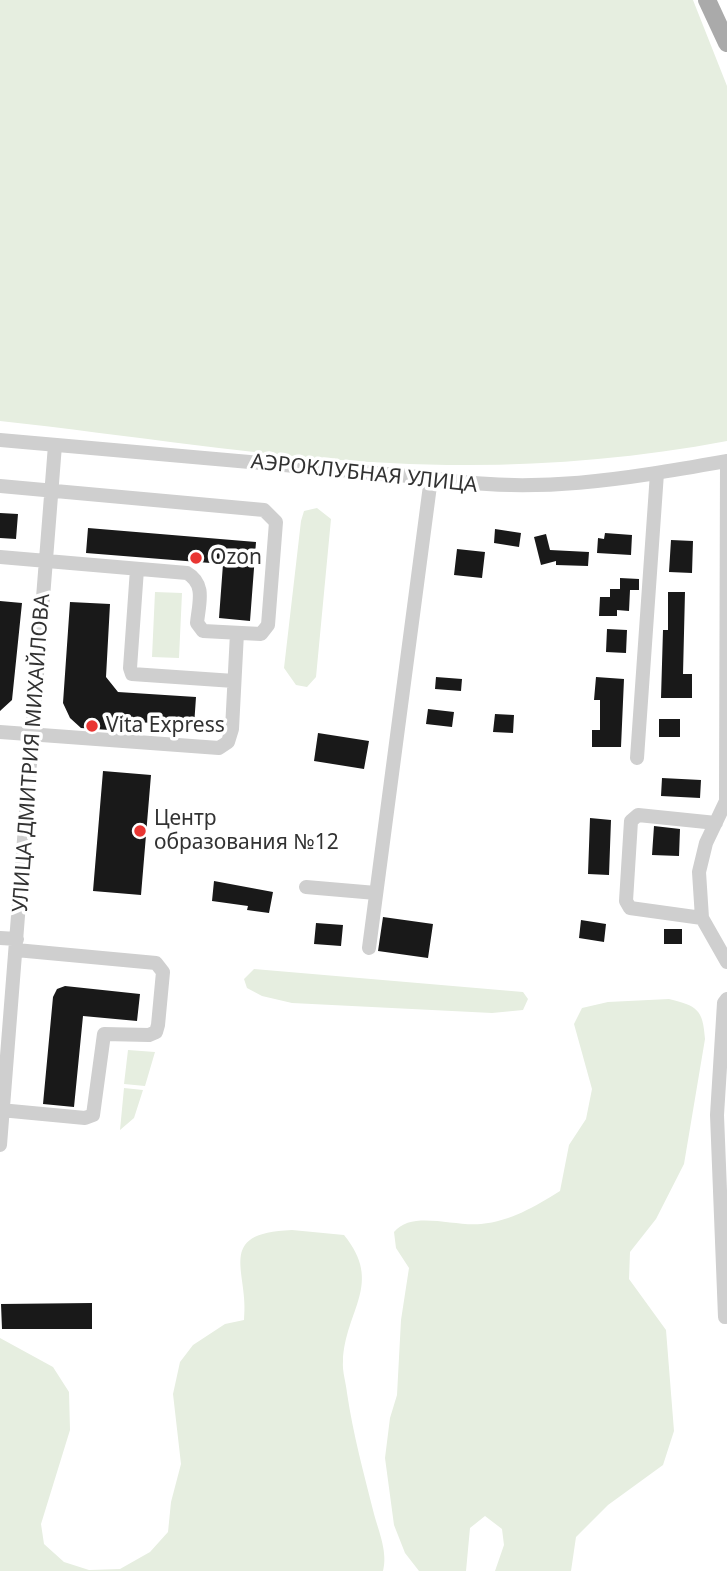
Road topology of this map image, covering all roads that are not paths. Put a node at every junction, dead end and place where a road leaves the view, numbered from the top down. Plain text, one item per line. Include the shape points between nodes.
1 (707, 0) edge
2 (727, 43) edge
3 (0, 440) edge
4 (55, 445) junction
5 (727, 461) edge
6 (657, 474) junction
7 (431, 478) junction
8 (0, 486) edge
9 (52, 491) junction
10 (0, 557) edge
11 (46, 561) junction
12 (136, 569) junction
13 (237, 633) junction
14 (234, 681) junction
15 (0, 732) edge
16 (33, 735) junction
17 (637, 758) dead end
18 (716, 823) junction
19 (306, 887) dead end
20 (376, 892) junction
21 (702, 918) junction
22 (0, 938) edge
23 (17, 945) junction
24 (369, 948) dead end
25 (727, 962) edge
26 (727, 999) edge
27 (2, 1110) edge
28 (0, 1144) edge
29 (725, 1317) dead end

1 - 2 main road
3 - 4 street, АЭРОКЛУБНАЯ УЛИЦА
4 - 7 street, АЭРОКЛУБНАЯ УЛИЦА
4 - 9 street, УЛИЦА ДМИТРИЯ МИХАЙЛОВА
5 - 6 street, АЭРОКЛУБНАЯ УЛИЦА
5 - 18 street via 726,801
6 - 7 street, АЭРОКЛУБНАЯ УЛИЦА via 544,487 483,486
6 - 17 street
7 - 20 street
8 - 9 street
9 - 11 street, УЛИЦА ДМИТРИЯ МИХАЙЛОВА
9 - 13 street via 272,514 276,522 268,625 261,634
10 - 11 street
11 - 12 street
11 - 16 street, УЛИЦА ДМИТРИЯ МИХАЙЛОВА
12 - 13 street via 187,573 197,579 197,623 204,631
12 - 14 street via 132,674
13 - 14 street
14 - 16 street via 230,737 219,748
15 - 16 street
16 - 23 street, УЛИЦА ДМИТРИЯ МИХАЙЛОВА
18 - 21 street via 699,873
18 - 21 street via 638,815 631,821 626,901 630,908
19 - 20 street
20 - 24 street
21 - 25 street
22 - 23 street
23 - 27 street, УЛИЦА ДМИТРИЯ МИХАЙЛОВА
23 - 27 street via 156,963 163,972 156,1031 149,1035 109,1032 101,1038 93,1115
26 - 29 street via 717,1115
27 - 28 street, УЛИЦА ДМИТРИЯ МИХАЙЛОВА

